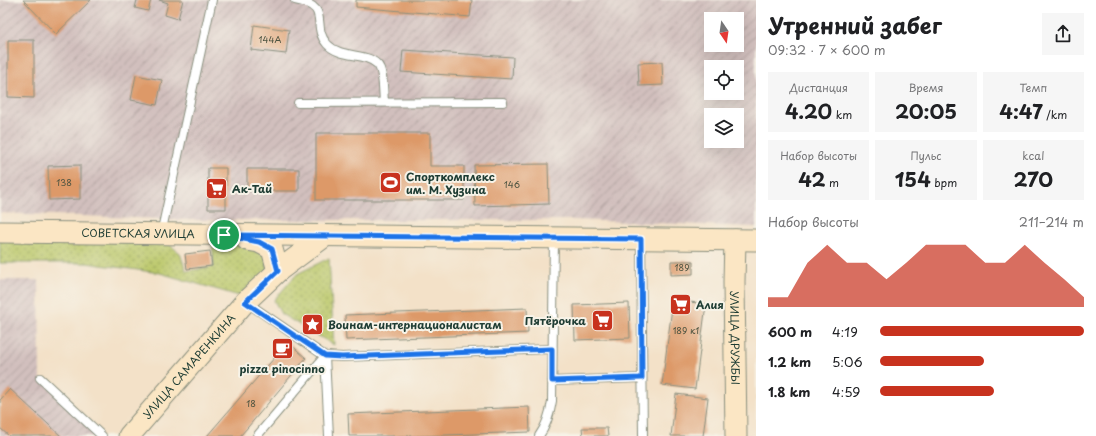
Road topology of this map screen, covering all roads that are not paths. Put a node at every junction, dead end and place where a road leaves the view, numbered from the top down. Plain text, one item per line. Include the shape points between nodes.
1 (212, 0) edge
2 (295, 0) edge
3 (298, 102) dead end
4 (384, 102) junction
5 (502, 102) dead end
6 (0, 232) edge
7 (161, 234) junction
8 (224, 235) junction
9 (325, 236) junction
10 (554, 238) junction
11 (641, 239) junction
12 (735, 240) junction
13 (756, 240) edge
14 (278, 271) junction
15 (245, 302) junction
16 (552, 349) junction
17 (325, 356) junction
18 (40, 378) dead end
19 (642, 378) junction
20 (552, 381) junction
21 (102, 436) edge
22 (129, 436) edge
23 (257, 436) edge
24 (328, 436) edge
25 (539, 436) edge
26 (643, 436) edge
27 (736, 436) edge

1 - 7 lane
2 - 4 lane via 312,5 318,12 321,37 333,49 341,54 370,59 380,67
3 - 4 lane
4 - 5 lane
6 - 7 main road, СОВЕТСКАЯ УЛИЦА
7 - 8 main road, СОВЕТСКАЯ УЛИЦА
8 - 9 main road, СОВЕТСКАЯ УЛИЦА
8 - 14 main road via 259,242 272,249
9 - 10 main road, СОВЕТСКАЯ УЛИЦА
9 - 14 main road, УЛИЦА САМАРЕНКИНА
10 - 11 main road, СОВЕТСКАЯ УЛИЦА
10 - 16 lane
11 - 12 main road, СОВЕТСКАЯ УЛИЦА
11 - 19 lane
12 - 13 main road, СОВЕТСКАЯ УЛИЦА
12 - 27 main road, УЛИЦА ДРУЖБЫ
14 - 15 main road, УЛИЦА САМАРЕНКИНА
15 - 17 lane
15 - 22 main road, УЛИЦА САМАРЕНКИНА
16 - 17 lane
16 - 20 lane
17 - 23 lane
17 - 24 lane
18 - 21 lane
19 - 20 lane
19 - 26 lane
20 - 25 lane via 549,416

